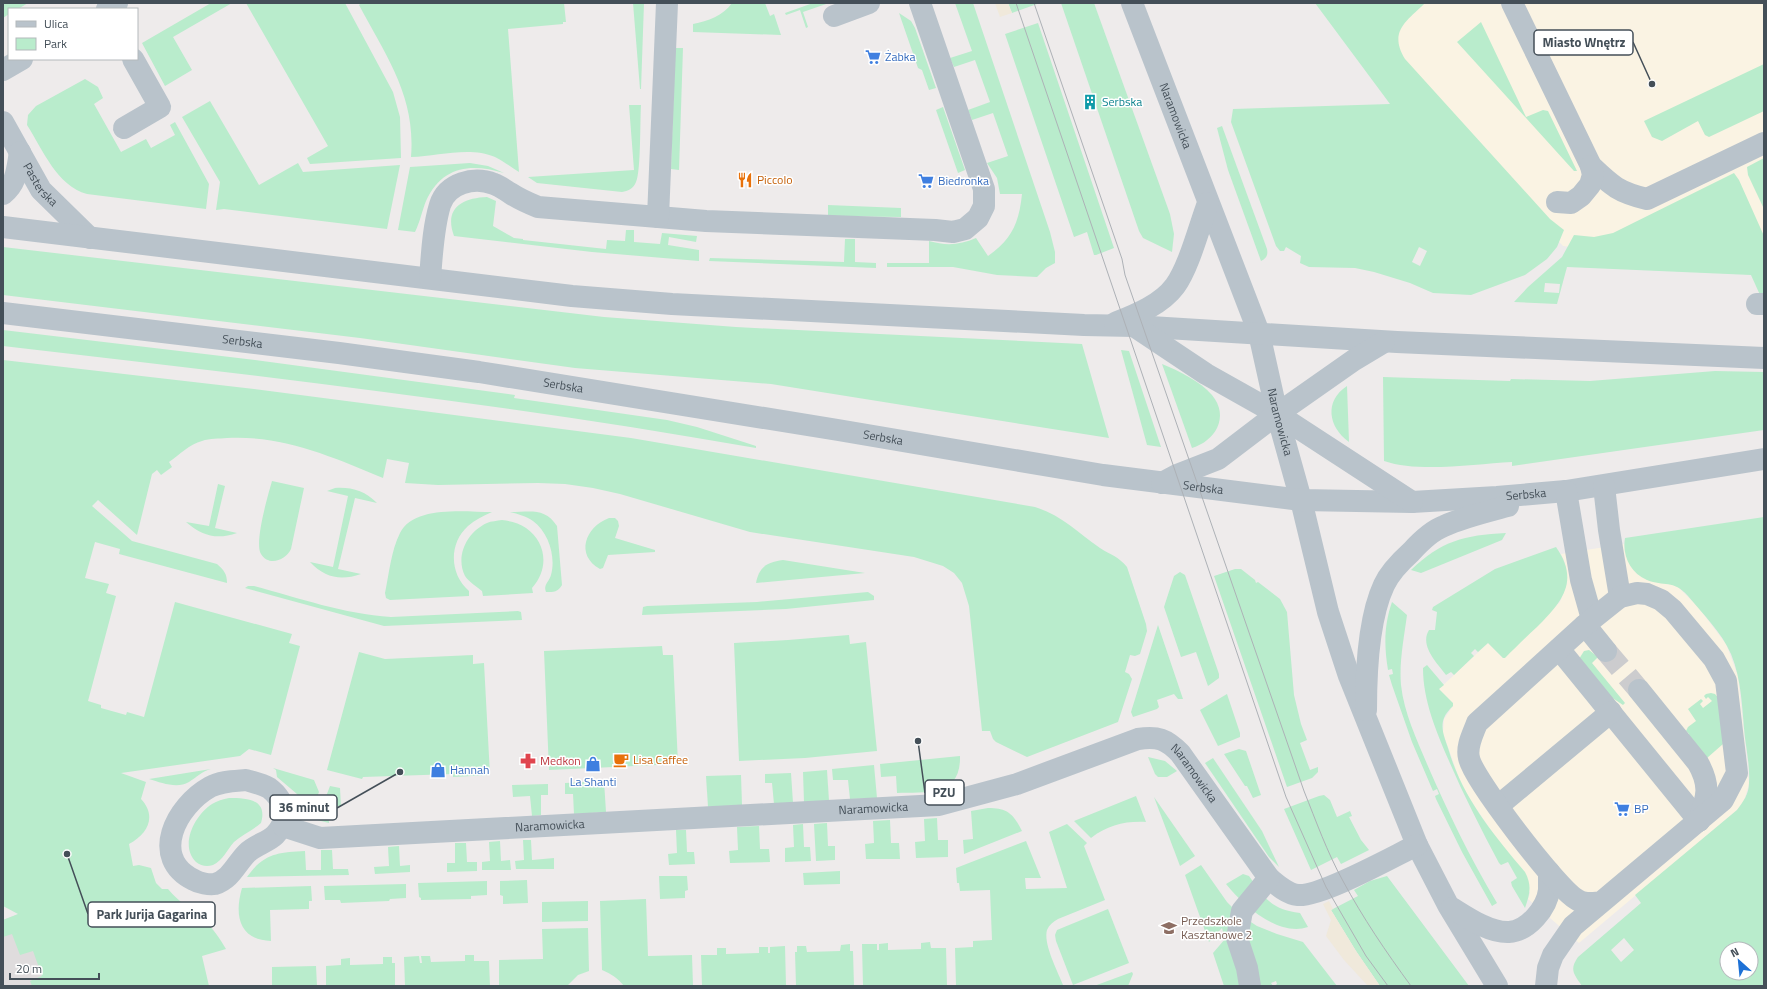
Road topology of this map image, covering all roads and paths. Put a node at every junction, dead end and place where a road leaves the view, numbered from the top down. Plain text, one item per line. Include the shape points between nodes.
1 (667, 3) edge
2 (870, 3) edge
3 (920, 3) edge
4 (1132, 3) edge
5 (1512, 3) edge
6 (834, 16) dead end
7 (20, 60) edge
8 (134, 60) edge
9 (3, 70) edge
10 (3, 122) edge
11 (124, 128) dead end
12 (1764, 143) edge
13 (20, 152) junction
14 (1591, 166) junction
15 (3, 194) edge
16 (1557, 202) dead end
17 (1208, 204) junction
18 (658, 217) junction
19 (3, 227) edge
20 (90, 238) junction
21 (430, 278) junction
22 (3, 313) edge
23 (1110, 325) junction
24 (1134, 326) junction
25 (1259, 333) junction
26 (1384, 342) junction
27 (1764, 358) edge
28 (1277, 414) junction
29 (1764, 459) edge
30 (1162, 483) junction
31 (1604, 486) junction
32 (1566, 492) junction
33 (1301, 500) junction
34 (1412, 502) junction
35 (1620, 597) junction
36 (1588, 622) junction
37 (1559, 649) junction
38 (1606, 651) tunnel mouth
39 (1639, 690) tunnel mouth
40 (1611, 712) junction
41 (1366, 717) junction
42 (1498, 806) junction
43 (1699, 821) junction
44 (283, 826) junction
45 (1417, 845) junction
46 (1549, 872) junction
47 (1268, 878) junction
48 (1602, 902) junction
49 (1448, 906) junction
50 (1250, 986) edge
51 (1497, 986) edge
52 (1546, 986) edge

1 - 18 street
2 - 6 street
3 - 18 street via 984,189 984,206 978,218 965,229 953,232
4 - 17 street, Naramowicka
5 - 14 street
7 - 9 street
8 - 11 street via 160,107
10 - 13 street, Pasterska
12 - 14 street via 1646,199 1626,194 1611,185
13 - 15 street via 12,187
13 - 20 street, Pasterska via 41,190
14 - 16 street via 1593,175 1590,185 1581,196 1571,203
17 - 23 street via 1190,256 1175,286 1159,301
17 - 25 street, Naramowicka
18 - 21 street via 538,207 495,184 466,181 451,189 441,204
19 - 20 street
20 - 21 street
21 - 23 street via 572,296 672,304
22 - 30 street, Serbska via 479,372
23 - 24 street
24 - 25 street
24 - 28 street via 1206,374
25 - 26 street
25 - 28 street, Naramowicka
26 - 27 street
26 - 28 street via 1364,353
28 - 30 street via 1218,459
28 - 33 street, Naramowicka
28 - 34 street
29 - 31 street, Serbska
30 - 33 street, Serbska
31 - 32 street, Serbska
31 - 35 street
32 - 34 street, Serbska
32 - 36 street
32 - 41 street via 1463,518 1442,526 1398,564 1384,584 1374,612 1368,654
33 - 34 street, Serbska
33 - 41 street, Naramowicka via 1328,612 1349,676
35 - 36 street
35 - 43 street via 1637,593 1647,594 1668,604 1714,659 1726,681 1738,773 1723,800
36 - 37 street
36 - 38 street
37 - 40 street
37 - 42 street via 1477,723 1469,743 1469,758 1477,776
39 - 43 street via 1704,773 1708,794
40 - 42 street
40 - 43 street
41 - 45 street, Naramowicka
42 - 46 street
43 - 48 street
44 - 44 street via 284,808 268,788 246,780 211,786 192,799 180,815 170,845 172,858 178,869 186,876 198,882 213,884 231,874 248,852 274,836
44 - 47 street, Naramowicka via 320,838 939,805 1017,784 1138,739 1153,736 1169,742 1180,753
45 - 47 street, Naramowicka via 1343,881 1311,893 1298,895 1288,892
45 - 49 street, Naramowicka
46 - 48 street via 1568,894 1577,900 1588,904
46 - 49 street via 1549,891 1543,908 1529,924 1509,932 1476,924
47 - 50 street via 1242,911 1237,938
48 - 52 street via 1573,926 1553,955 1548,968
49 - 51 street, Naramowicka

